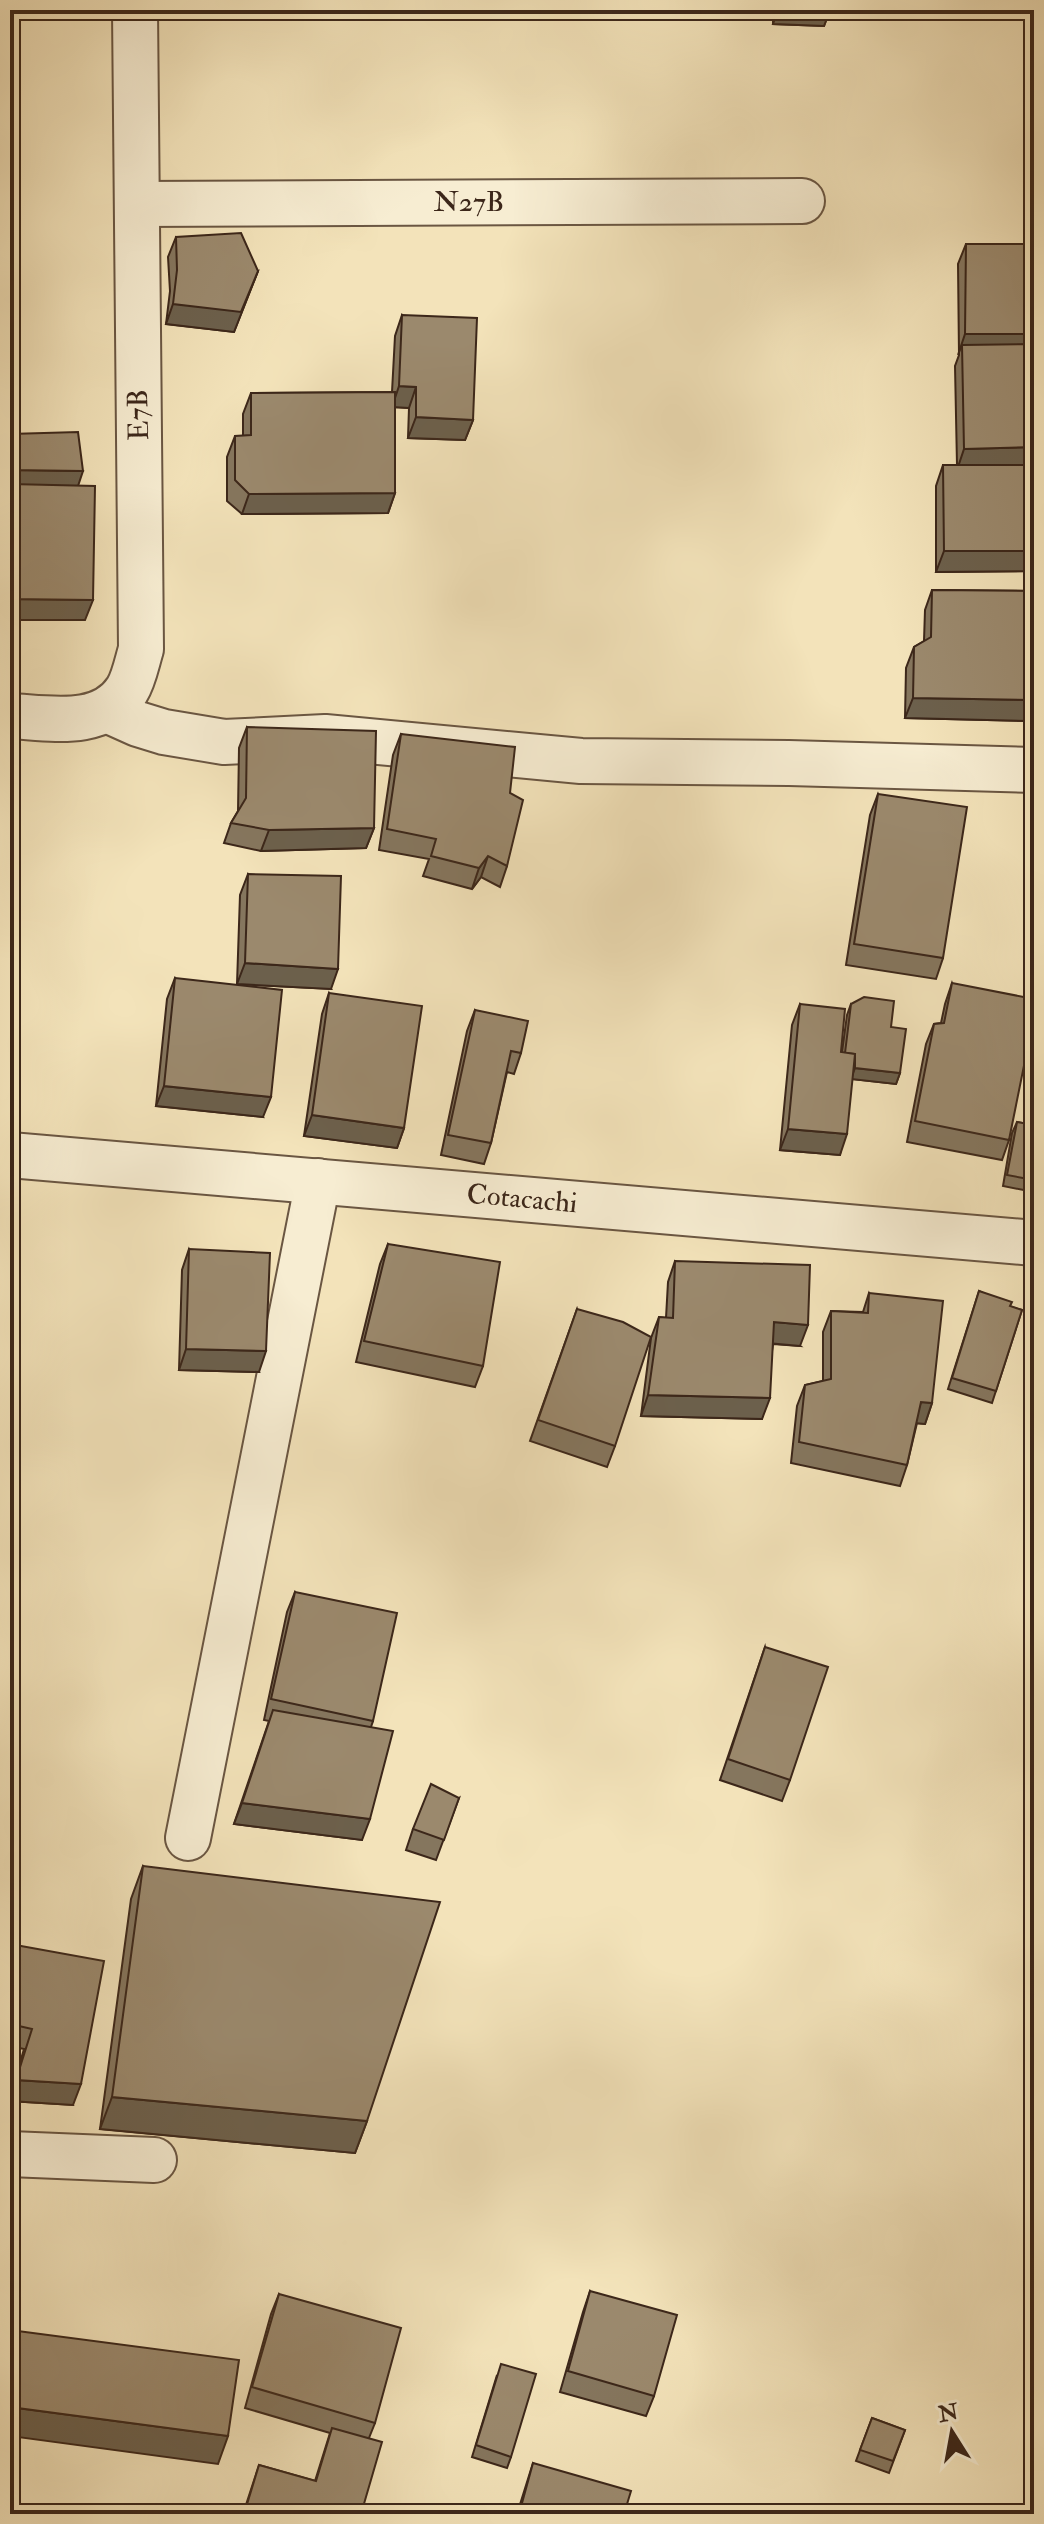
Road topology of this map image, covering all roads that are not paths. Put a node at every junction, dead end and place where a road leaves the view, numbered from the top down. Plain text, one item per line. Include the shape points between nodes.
1 (135, 10) edge
2 (802, 201) dead end
3 (137, 204) junction
4 (109, 711) junction
5 (10, 716) edge
6 (1034, 770) edge
7 (10, 1155) edge
8 (318, 1181) junction
9 (1034, 1243) edge
10 (188, 1838) dead end
11 (10, 2154) edge
12 (154, 2160) dead end

1 - 3 street, E7B
2 - 3 street, N27B
3 - 4 street, E7B via 141,649 128,689
4 - 5 street via 77,719
4 - 6 street via 164,732 224,742 325,737 581,761
7 - 8 street, Cotacachi
8 - 9 street, Cotacachi
8 - 10 street
11 - 12 street

